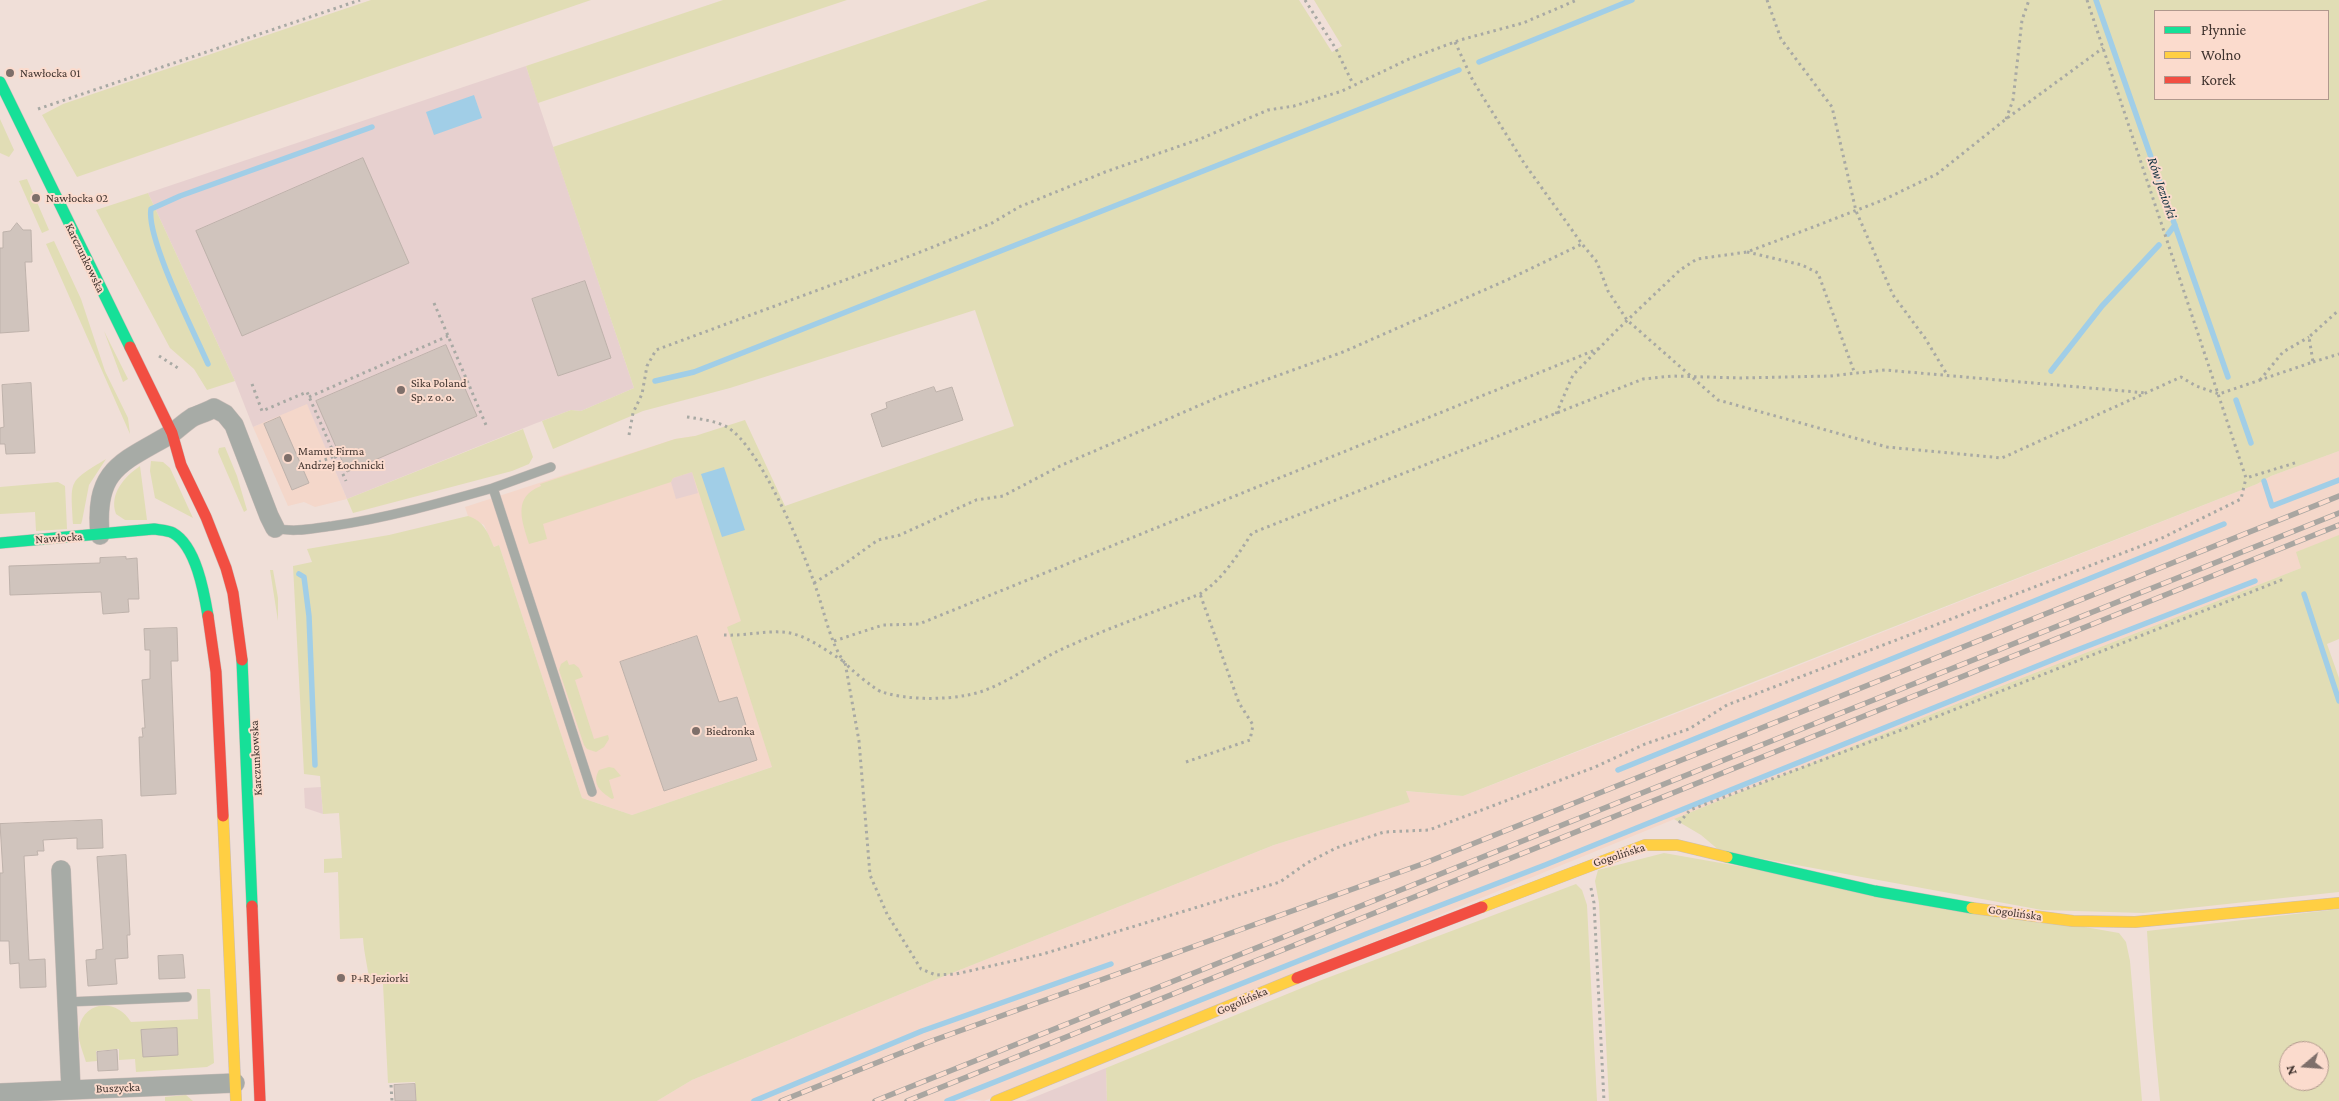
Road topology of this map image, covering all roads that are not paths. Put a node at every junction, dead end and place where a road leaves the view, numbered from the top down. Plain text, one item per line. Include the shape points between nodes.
1 (0, 82) edge
2 (172, 433) junction
3 (186, 447) dead end
4 (551, 467) dead end
5 (493, 488) junction
6 (275, 528) joint
7 (100, 535) junction
8 (0, 542) edge
9 (235, 557) dead end
10 (592, 792) dead end
11 (61, 870) dead end
12 (264, 902) dead end
13 (2339, 903) edge
14 (187, 997) dead end
15 (67, 1002) junction
16 (71, 1090) junction
17 (236, 1092) edge
18 (0, 1093) edge
19 (260, 1101) edge
20 (996, 1101) edge

1 - 2 street, Karczunkowska
2 - 3 street, Karczunkowska
2 - 6 street, Nawłocka via 192,418 214,408 225,414 234,425
2 - 7 street, Nawłocka via 124,460 108,479 98,506
2 - 19 street, Karczunkowska via 181,465 226,568 239,628
4 - 5 lane
5 - 6 lane via 424,508 346,524 299,531
5 - 10 lane
7 - 8 street, Nawłocka
7 - 17 street via 154,529 175,534 194,560 208,615 216,672
9 - 12 street, Karczunkowska via 249,628
11 - 15 street
13 - 20 street, Gogolińska via 2135,922 2073,920 2004,913 1876,891 1677,845 1658,844 1632,849 1294,979
14 - 15 lane
15 - 16 street
16 - 17 street, Buszycka
16 - 18 street, Buszycka

